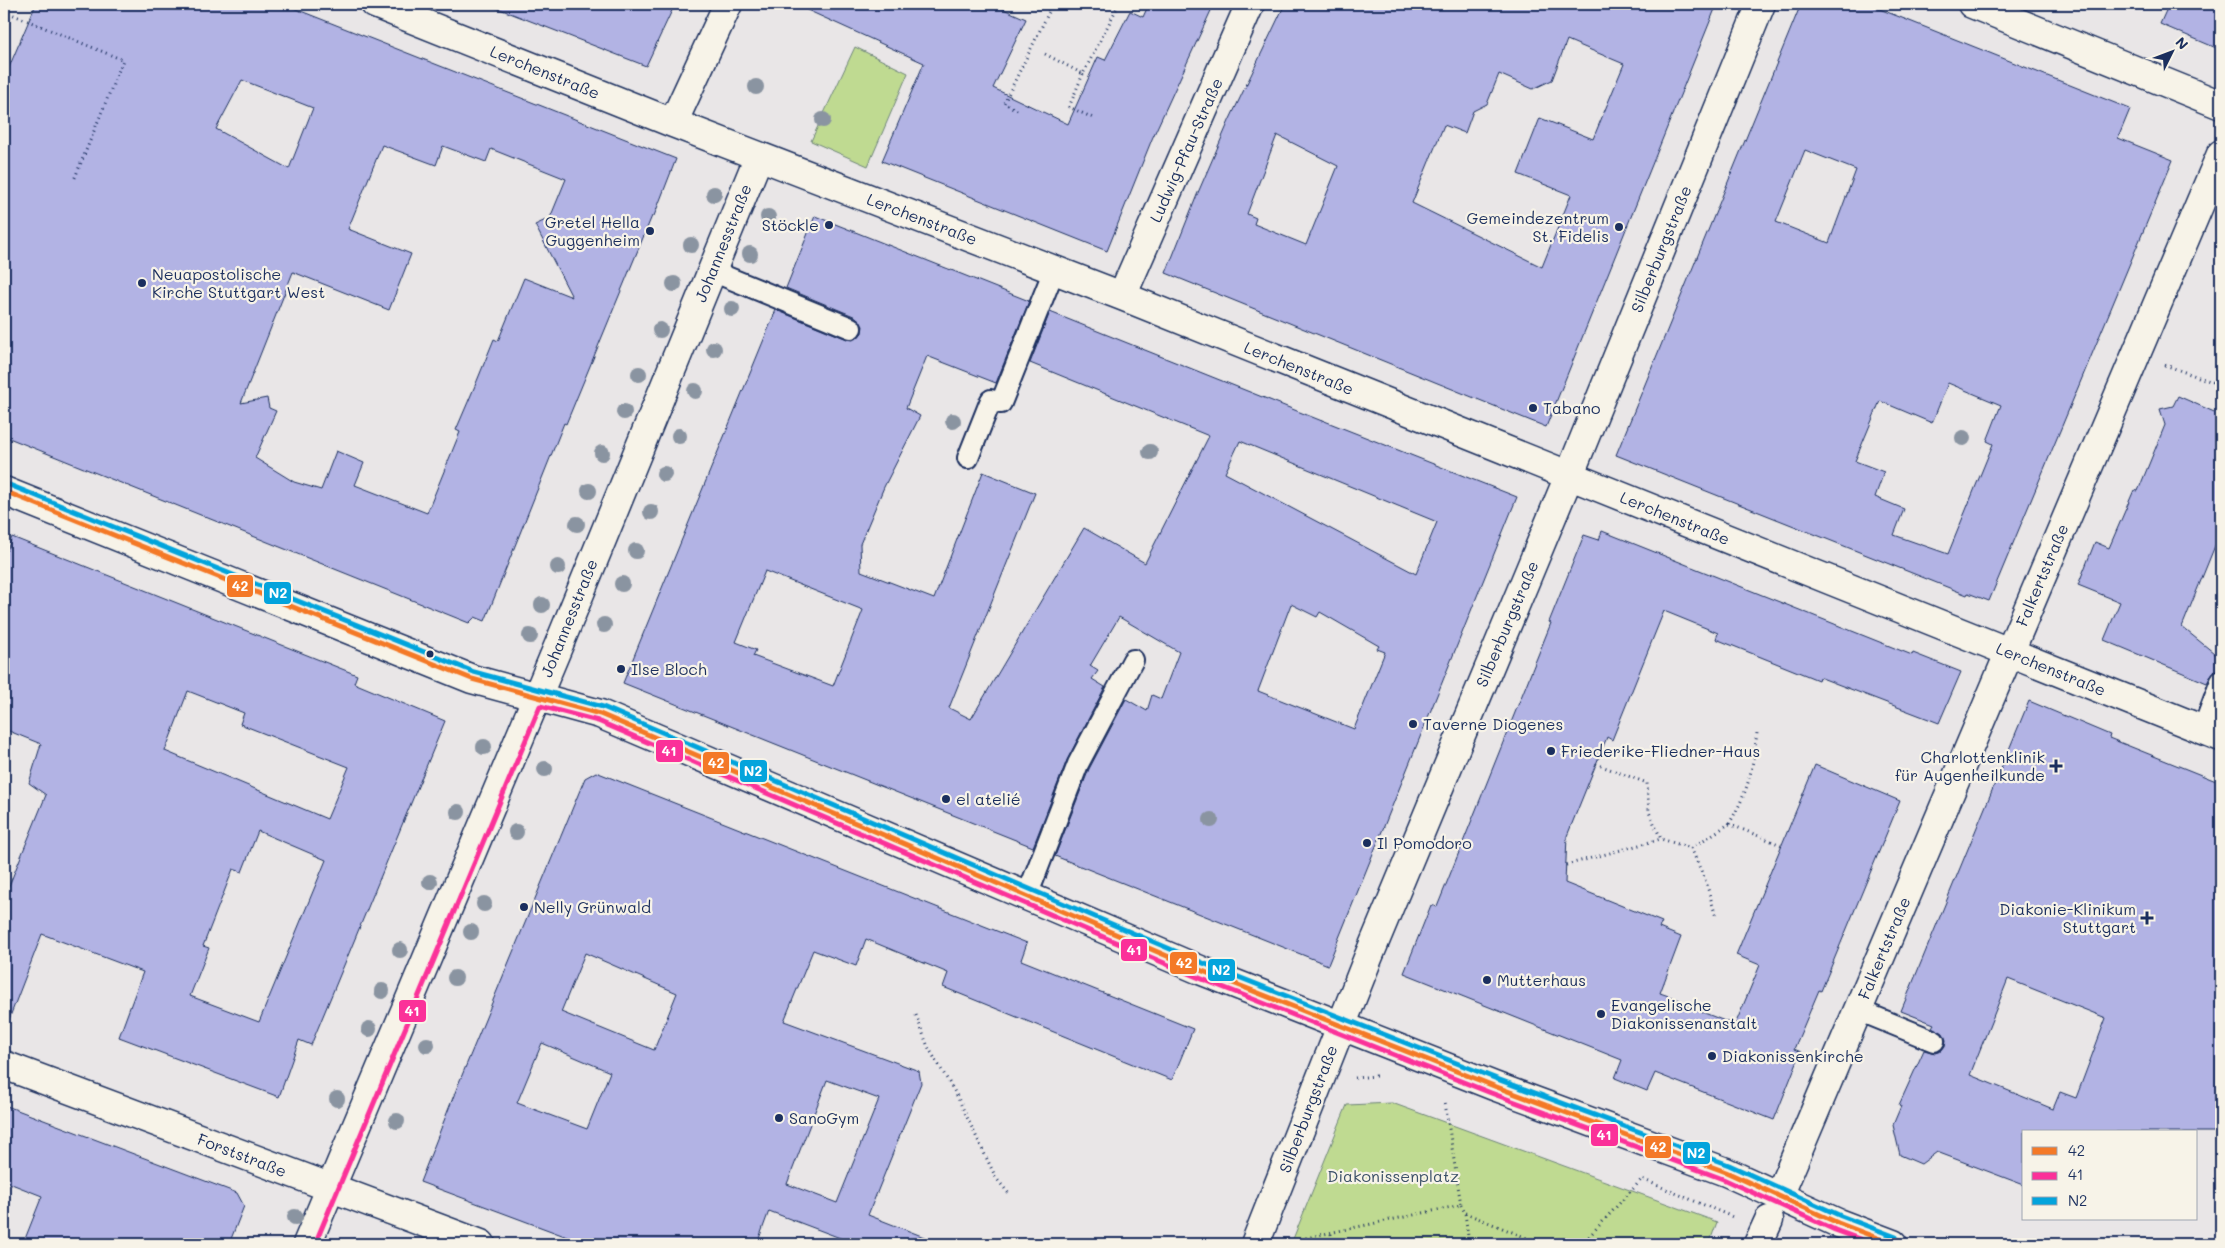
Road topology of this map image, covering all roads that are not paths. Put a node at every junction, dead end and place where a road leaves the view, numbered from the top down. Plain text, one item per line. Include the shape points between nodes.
1 (375, 4) edge
2 (728, 4) edge
3 (1250, 4) edge
4 (1761, 4) edge
5 (1972, 4) edge
6 (2221, 105) edge
7 (673, 123) junction
8 (2221, 154) edge
9 (759, 156) junction
10 (1054, 270) junction
11 (712, 271) junction
12 (1122, 296) junction
13 (851, 328) dead end
14 (968, 458) dead end
15 (1569, 476) junction
16 (4, 491) edge
17 (2009, 652) junction
18 (1133, 660) dead end
19 (2221, 681) edge
20 (536, 697) junction
21 (2212, 733) edge
22 (1027, 896) junction
23 (1858, 1010) junction
24 (1341, 1025) junction
25 (1934, 1041) dead end
26 (4, 1065) edge
27 (330, 1188) junction
28 (1779, 1196) junction
29 (1763, 1232) edge
30 (1258, 1237) edge
31 (307, 1244) edge
32 (481, 1244) edge
33 (1893, 1244) edge

1 - 7 street, Lerchenstraße
2 - 7 street
3 - 12 street, Ludwig-Pfau-Straße
4 - 15 street, Silberburgstraße
5 - 6 street
7 - 9 street, Lerchenstraße
8 - 17 street, Falkertstraße
9 - 10 street, Lerchenstraße
9 - 11 street, Johannesstraße
10 - 12 street, Lerchenstraße
10 - 14 lane via 1000,403 991,400
11 - 13 lane
11 - 20 street, Johannesstraße
12 - 15 street, Lerchenstraße
15 - 17 street, Lerchenstraße
15 - 24 street, Silberburgstraße
16 - 20 street via 472,680
17 - 21 street, Lerchenstraße
17 - 23 street, Falkertstraße
18 - 22 lane via 1078,764
19 - 21 lane
20 - 22 street via 600,714
20 - 27 street, Johannesstraße
22 - 24 street via 1200,970
23 - 25 lane
23 - 28 street, Falkertstraße
24 - 28 street via 1726,1172
24 - 30 street, Silberburgstraße
26 - 27 street, Forststraße
27 - 31 street, Johannesstraße
27 - 32 street, Forststraße
28 - 29 lane, Falkertstraße
28 - 33 street

